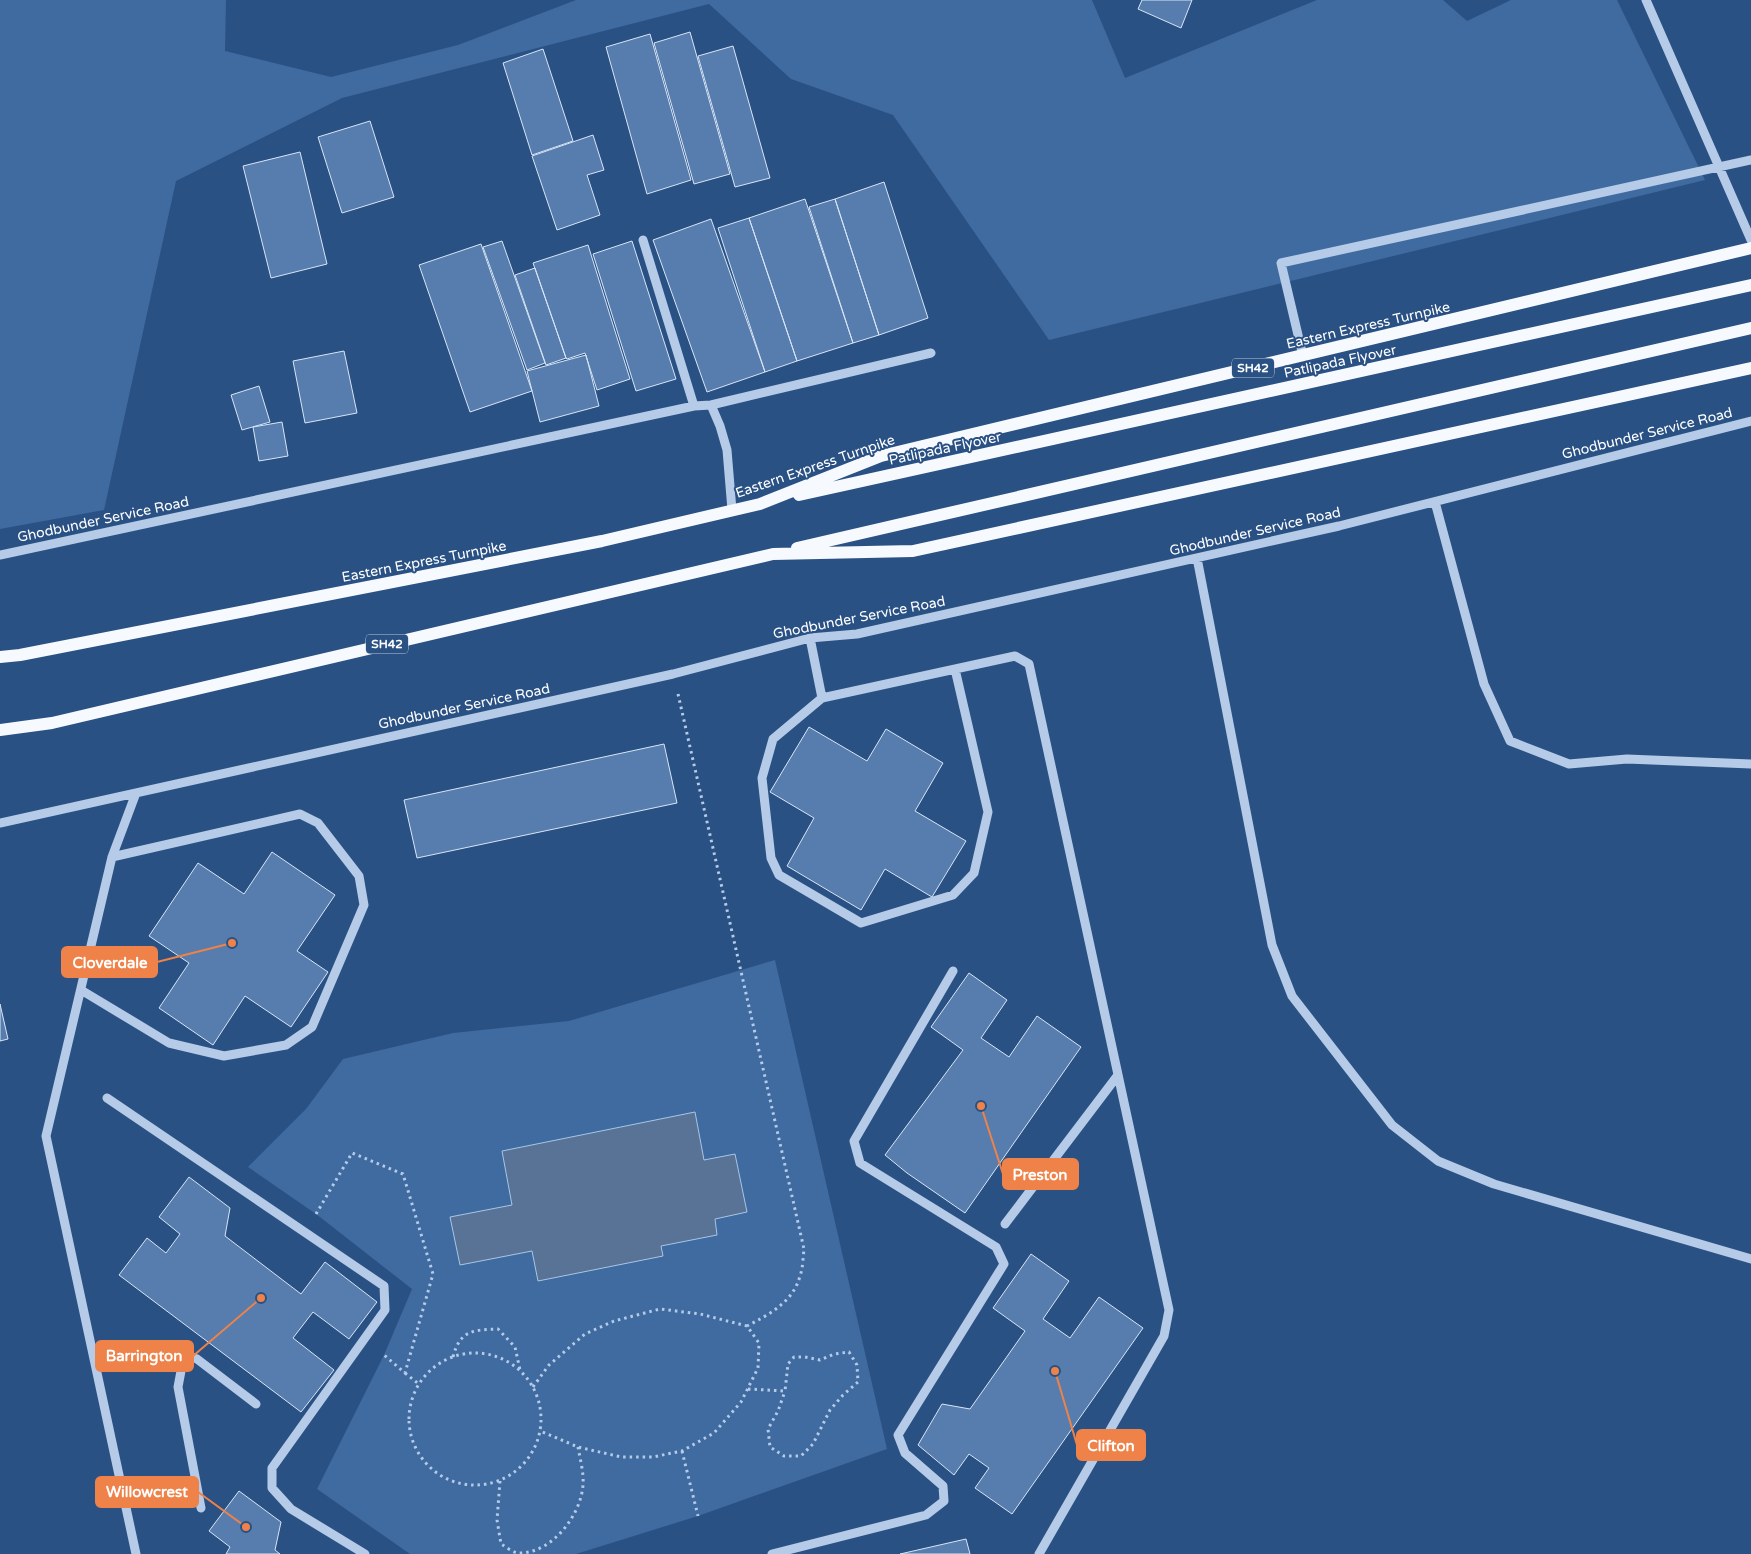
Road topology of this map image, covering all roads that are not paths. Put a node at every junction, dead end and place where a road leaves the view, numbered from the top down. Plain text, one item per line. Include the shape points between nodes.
1 (1646, 0) edge
2 (1751, 160) edge
3 (1719, 166) junction
4 (642, 240) dead end
5 (1751, 240) edge
6 (1751, 248) edge
7 (1751, 285) edge
8 (1751, 328) edge
9 (930, 353) dead end
10 (1303, 356) junction
11 (1751, 368) edge
12 (711, 405) junction
13 (694, 406) junction
14 (1751, 421) edge
15 (1435, 502) junction
16 (760, 504) junction
17 (732, 510) junction
18 (772, 554) junction
19 (0, 555) edge
20 (1198, 558) junction
21 (810, 638) junction
22 (0, 657) edge
23 (955, 669) junction
24 (822, 698) junction
25 (0, 730) edge
26 (1751, 764) edge
27 (136, 793) junction
28 (0, 823) edge
29 (112, 857) junction
30 (953, 971) dead end
31 (81, 990) junction
32 (1118, 1075) junction
33 (107, 1098) dead end
34 (1005, 1224) dead end
35 (1751, 1259) edge
36 (93, 1354) junction
37 (184, 1355) junction
38 (256, 1404) dead end
39 (201, 1508) dead end
40 (136, 1554) edge
41 (365, 1554) edge
42 (772, 1554) edge
43 (1038, 1554) edge

1 - 3 street
2 - 3 street
3 - 5 street
3 - 10 street via 1280,263
4 - 13 street
6 - 10 main road, Eastern Express Turnpike / SH42
7 - 16 main road, Patlipada Flyover
8 - 18 main road
9 - 12 street, Ghodbunder Service Road
10 - 16 main road, Eastern Express Turnpike / SH42 via 880,456
11 - 18 main road, SH42 via 913,551
12 - 13 street, Ghodbunder Service Road
12 - 17 street via 727,450
13 - 19 street, Ghodbunder Service Road
14 - 15 street, Ghodbunder Service Road
15 - 20 street, Ghodbunder Service Road
15 - 26 street via 1484,684 1510,740 1569,764 1628,758
16 - 17 main road, Eastern Express Turnpike / SH42
17 - 22 main road, Eastern Express Turnpike / SH42 via 602,541
18 - 25 main road, SH42 via 52,723
20 - 21 street, Ghodbunder Service Road via 857,634
20 - 35 street via 1272,945 1292,996 1392,1125 1438,1161 1494,1184
21 - 24 street
21 - 27 street, Ghodbunder Service Road via 673,674
23 - 24 street
23 - 24 street via 988,812 974,873 954,896 862,923 779,875 771,858 762,778 773,739
23 - 32 street via 1015,656 1029,664
27 - 28 street, Ghodbunder Service Road
27 - 29 street
29 - 31 street
29 - 31 street via 300,814 318,823 359,876 364,905 312,1026 286,1045 224,1056 170,1043
30 - 42 street via 854,1141 860,1163 996,1247 1004,1264 898,1435 905,1453 943,1486 944,1502 926,1515
31 - 36 street via 46,1136
32 - 34 street
32 - 43 street via 1169,1310 1164,1336
33 - 41 street via 384,1286 385,1310 272,1468 272,1488 291,1509
36 - 37 street via 161,1346
36 - 40 street
37 - 38 street via 197,1359
37 - 39 street via 178,1387

